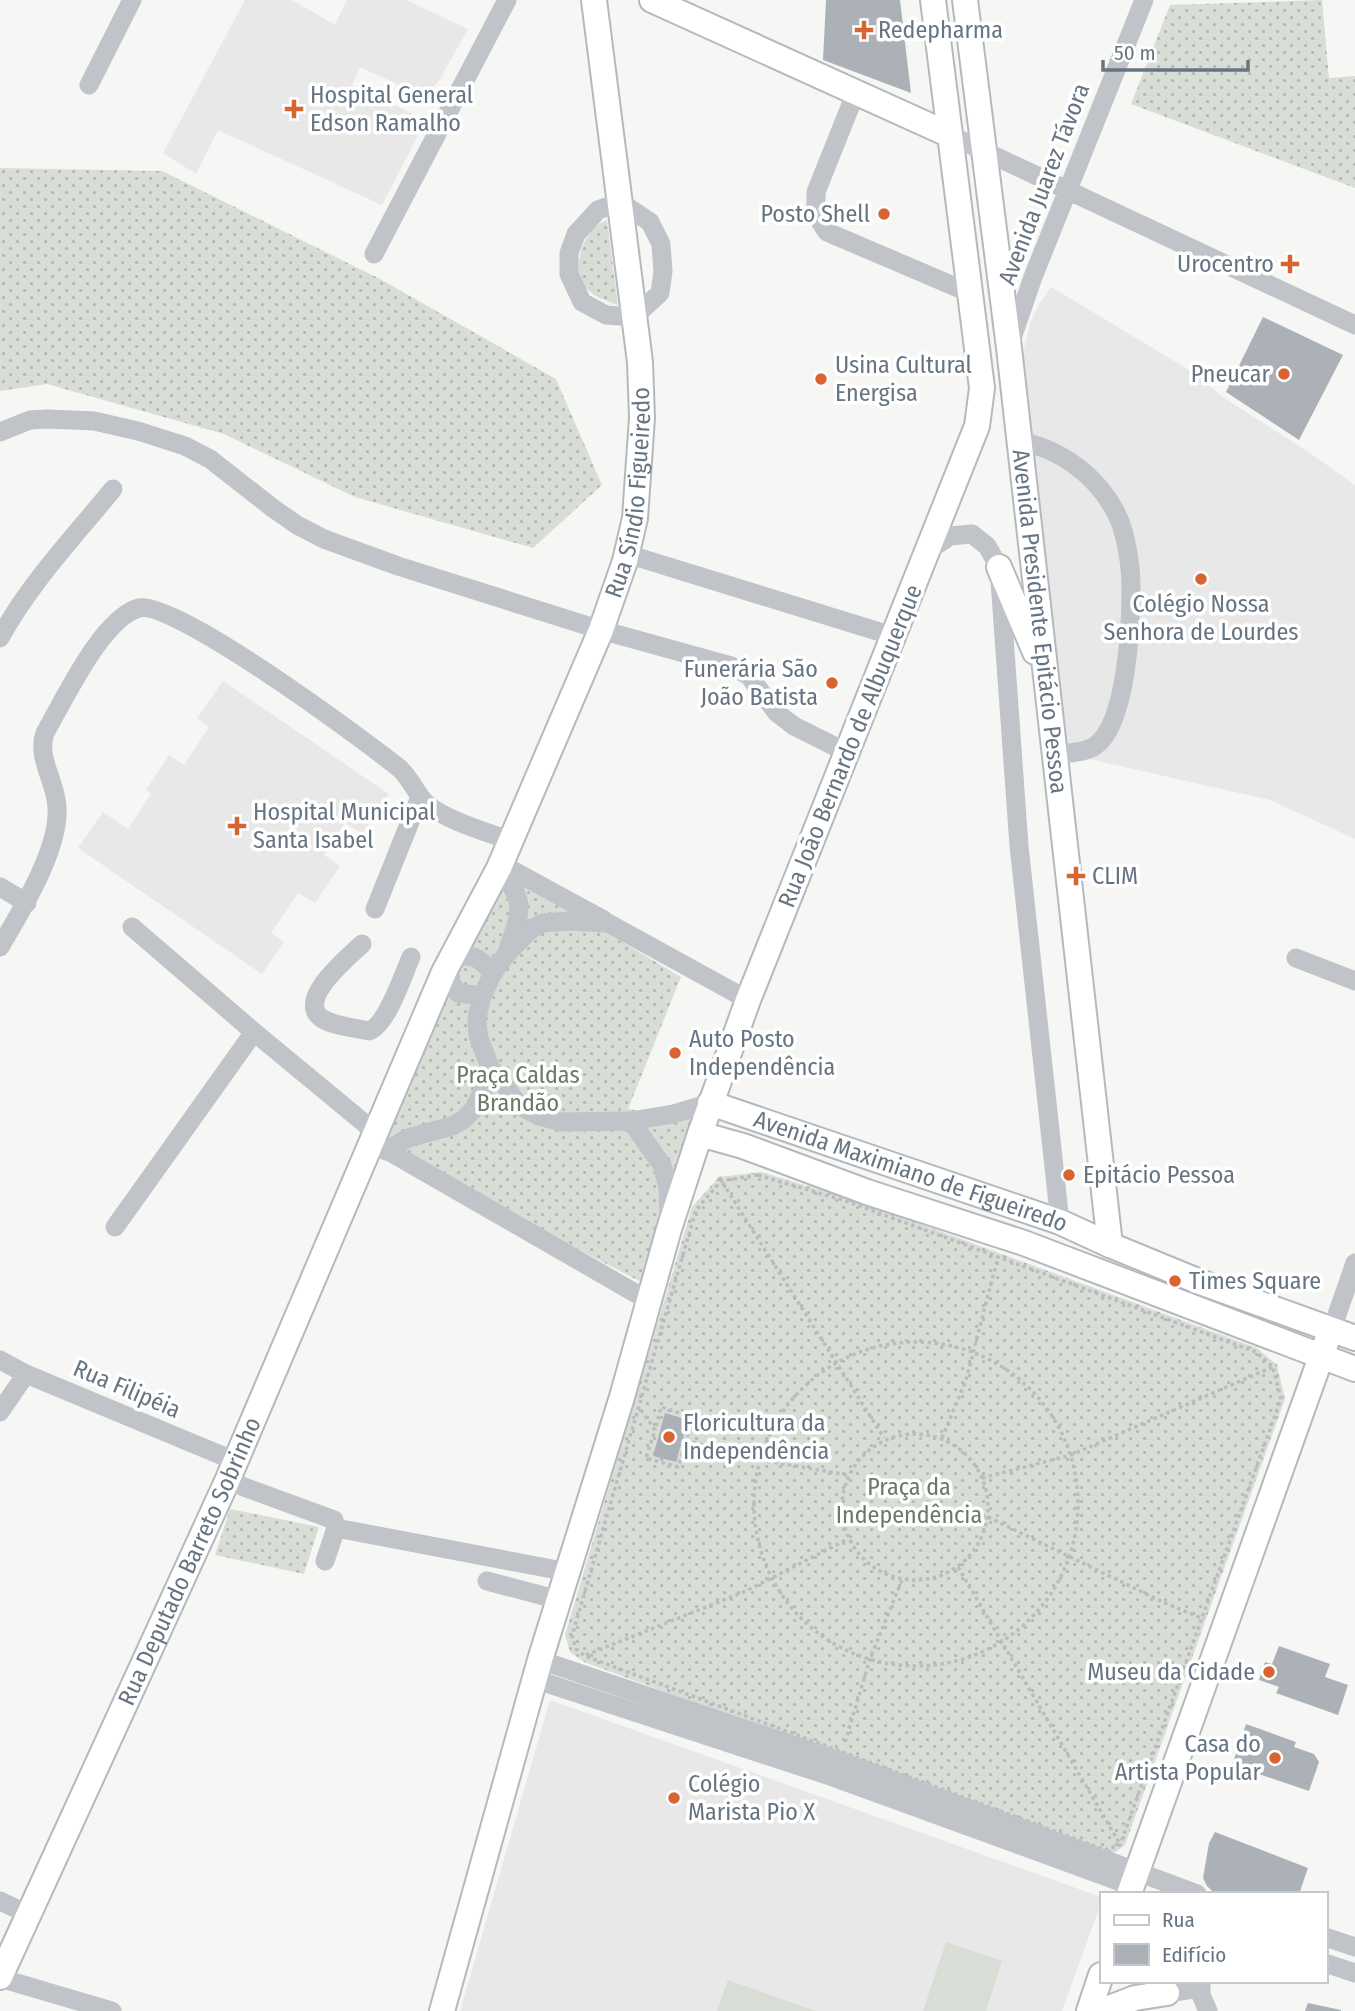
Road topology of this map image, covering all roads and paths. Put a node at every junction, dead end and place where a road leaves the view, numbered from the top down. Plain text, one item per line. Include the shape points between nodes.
1 (132, 0) edge
2 (507, 0) edge
3 (594, 0) edge
4 (652, 0) edge
5 (933, 0) edge
6 (965, 0) edge
7 (1144, 0) edge
8 (89, 85) dead end
9 (856, 92) junction
10 (950, 135) junction
11 (984, 151) junction
12 (1068, 189) junction
13 (620, 202) junction
14 (374, 254) dead end
15 (970, 293) junction
16 (634, 317) junction
17 (1355, 325) edge
18 (1009, 348) junction
19 (0, 432) edge
20 (1019, 441) junction
21 (113, 489) dead end
22 (929, 550) junction
23 (634, 556) junction
24 (999, 567) junction
25 (3, 627) edge
26 (601, 630) junction
27 (893, 636) junction
28 (1046, 678) junction
29 (846, 752) junction
30 (1054, 755) junction
31 (421, 797) junction
32 (503, 858) junction
33 (0, 887) edge
34 (27, 903) junction
35 (375, 909) dead end
36 (608, 923) junction
37 (132, 927) dead end
38 (362, 944) dead end
39 (0, 947) edge
40 (505, 956) junction
41 (411, 957) dead end
42 (1296, 958) dead end
43 (448, 965) junction
44 (493, 973) junction
45 (1355, 981) edge
46 (482, 996) junction
47 (748, 1000) junction
48 (254, 1032) junction
49 (493, 1070) junction
50 (710, 1103) junction
51 (631, 1121) junction
52 (700, 1134) junction
53 (377, 1141) junction
54 (720, 1179) junction
55 (1060, 1222) junction
56 (115, 1227) dead end
57 (669, 1229) junction
58 (1110, 1245) junction
59 (999, 1254) junction
60 (1355, 1263) edge
61 (649, 1301) junction
62 (1332, 1329) junction
63 (1355, 1338) edge
64 (974, 1353) junction
65 (1321, 1357) junction
66 (0, 1360) edge
67 (836, 1363) junction
68 (1275, 1366) junction
69 (1355, 1369) edge
70 (26, 1374) junction
71 (636, 1404) junction
72 (0, 1412) edge
73 (654, 1430) junction
74 (942, 1438) junction
75 (884, 1439) junction
76 (686, 1440) junction
77 (1071, 1455) junction
78 (762, 1460) junction
79 (231, 1470) junction
80 (848, 1475) junction
81 (982, 1478) junction
82 (988, 1517) junction
83 (336, 1528) junction
84 (848, 1539) junction
85 (1069, 1557) junction
86 (325, 1561) dead end
87 (958, 1567) junction
88 (568, 1572) junction
89 (773, 1578) junction
90 (902, 1580) junction
91 (487, 1581) dead end
92 (559, 1600) junction
93 (1204, 1619) junction
94 (1001, 1641) junction
95 (584, 1656) junction
96 (870, 1659) junction
97 (537, 1669) junction
98 (840, 1756) junction
99 (1120, 1845) junction
100 (1135, 1887) edge
101 (1179, 1892) edge
102 (0, 1900) edge
103 (28, 1914) junction
104 (1327, 1938) edge
105 (1355, 1947) edge
106 (1327, 1964) edge
107 (1355, 1973) edge
108 (0, 1977) edge
109 (1100, 1978) edge
110 (1200, 1984) edge
111 (1167, 1995) edge
112 (112, 2011) edge
113 (442, 2011) edge
114 (1088, 2011) edge
115 (1102, 2011) edge
116 (1208, 2011) edge

1 - 8 street
2 - 14 street
3 - 13 main road, Rua Síndio Figueiredo
4 - 9 main road
5 - 10 main road
6 - 11 main road, Avenida Presidente Epitácio Pessoa
7 - 12 street, Avenida Juarez Távora
9 - 10 main road
9 - 15 street via 816,192 816,215 827,232
10 - 11 street
10 - 15 main road
11 - 12 street
11 - 18 main road, Avenida Presidente Epitácio Pessoa
12 - 17 street
12 - 18 street, Avenida Juarez Távora
13 - 16 main road, Rua Síndio Figueiredo
13 - 16 street via 650,222 661,244 660,293
13 - 16 street via 598,210 576,234 569,253 569,274 582,302 606,315
15 - 22 main road, Rua João Bernardo de Albuquerque via 982,388 977,426
16 - 23 main road, Rua Síndio Figueiredo via 642,418
18 - 20 main road, Avenida Presidente Epitácio Pessoa
19 - 26 street via 30,420 94,421 185,446 324,539
20 - 28 main road, Avenida Presidente Epitácio Pessoa
20 - 30 street via 1037,444 1082,470 1116,512 1127,548 1131,586 1128,658 1114,720 1097,745
21 - 25 street
22 - 24 street, Avenida Presidente Epitácio Pessoa via 950,536 972,534 987,545
22 - 27 main road, Rua João Bernardo de Albuquerque
23 - 26 main road, Rua Síndio Figueiredo
23 - 27 street
24 - 28 main road
24 - 55 street, Avenida Presidente Epitácio Pessoa via 1018,846
26 - 29 street via 731,666 749,676 777,713 794,726
26 - 32 main road, Rua Síndio Figueiredo
27 - 29 main road, Rua João Bernardo de Albuquerque
28 - 30 main road, Avenida Presidente Epitácio Pessoa
29 - 47 main road, Rua João Bernardo de Albuquerque
30 - 58 main road, Avenida Presidente Epitácio Pessoa
31 - 32 street
31 - 34 street via 402,771 292,689 159,610 141,607 122,615 92,650 42,741 57,807 56,824
31 - 35 street
32 - 36 street
32 - 40 street via 519,903
32 - 43 main road
33 - 34 street
34 - 39 street
36 - 40 street via 543,923
36 - 47 street
37 - 48 street
38 - 41 street via 330,974 314,1001 321,1018 369,1031 377,1029
40 - 44 street
42 - 45 street
43 - 44 street via 474,956
43 - 46 street via 458,993
43 - 53 main road
44 - 46 street
46 - 49 street via 478,1035
47 - 50 main road, Rua João Bernardo de Albuquerque
48 - 53 street
48 - 56 street
49 - 51 street via 520,1106 539,1116 562,1122
49 - 53 street via 463,1120 408,1138
50 - 51 street
50 - 52 main road
50 - 55 main road, Avenida Maximiano de Figueiredo
51 - 57 street via 662,1165 668,1186
52 - 57 main road
52 - 65 main road via 1024,1243
53 - 61 street
53 - 79 main road, Rua Deputado Barreto Sobrinho
54 - 59 path via 758,1175
54 - 67 path
54 - 71 path via 696,1210
55 - 58 main road, Avenida Maximiano de Figueiredo
57 - 61 main road
58 - 62 main road
59 - 64 path
59 - 68 path via 1256,1352
60 - 62 street
61 - 88 main road
62 - 63 main road
62 - 65 main road
64 - 67 path via 946,1344 902,1341 859,1351
64 - 74 path
64 - 77 path via 988,1357 1022,1381 1050,1412
65 - 69 main road
65 - 100 main road
66 - 70 street, Rua Filipéia
67 - 75 path
67 - 78 path via 791,1399 769,1435
68 - 77 path
68 - 93 path via 1281,1399
70 - 72 street
70 - 79 street, Rua Filipéia
71 - 73 path
71 - 95 path via 572,1636
73 - 76 path via 661,1407 693,1416
73 - 76 path via 646,1458 678,1467
74 - 75 path via 903,1433
74 - 81 path via 973,1461
75 - 80 path via 857,1460
76 - 78 path
77 - 81 path
77 - 85 path via 1077,1524
78 - 80 path
78 - 89 path via 756,1479 755,1525
79 - 83 street, Rua Filipéia via 244,1487 327,1516
79 - 103 main road, Rua Deputado Barreto Sobrinho
80 - 84 path via 842,1496
81 - 82 path
82 - 85 path
82 - 87 path via 972,1553
83 - 86 street
83 - 88 street
84 - 89 path
84 - 90 path via 861,1558
85 - 93 path
85 - 94 path via 1049,1598 1023,1627
87 - 90 path via 921,1581
87 - 94 path
88 - 92 main road
89 - 95 path
89 - 96 path via 795,1612 834,1645
90 - 96 path
91 - 92 street
92 - 97 main road
93 - 99 path
94 - 96 path via 980,1654 931,1667
94 - 99 path
95 - 98 path
96 - 98 path
97 - 98 street
97 - 100 street
97 - 113 main road
98 - 99 path via 1105,1850
98 - 100 street
99 - 100 path
100 - 101 street
102 - 103 street
103 - 108 main road, Rua Deputado Barreto Sobrinho
104 - 105 street
106 - 107 street
108 - 112 street
109 - 114 main road
110 - 111 street
110 - 116 street
111 - 115 main road via 1135,1998

